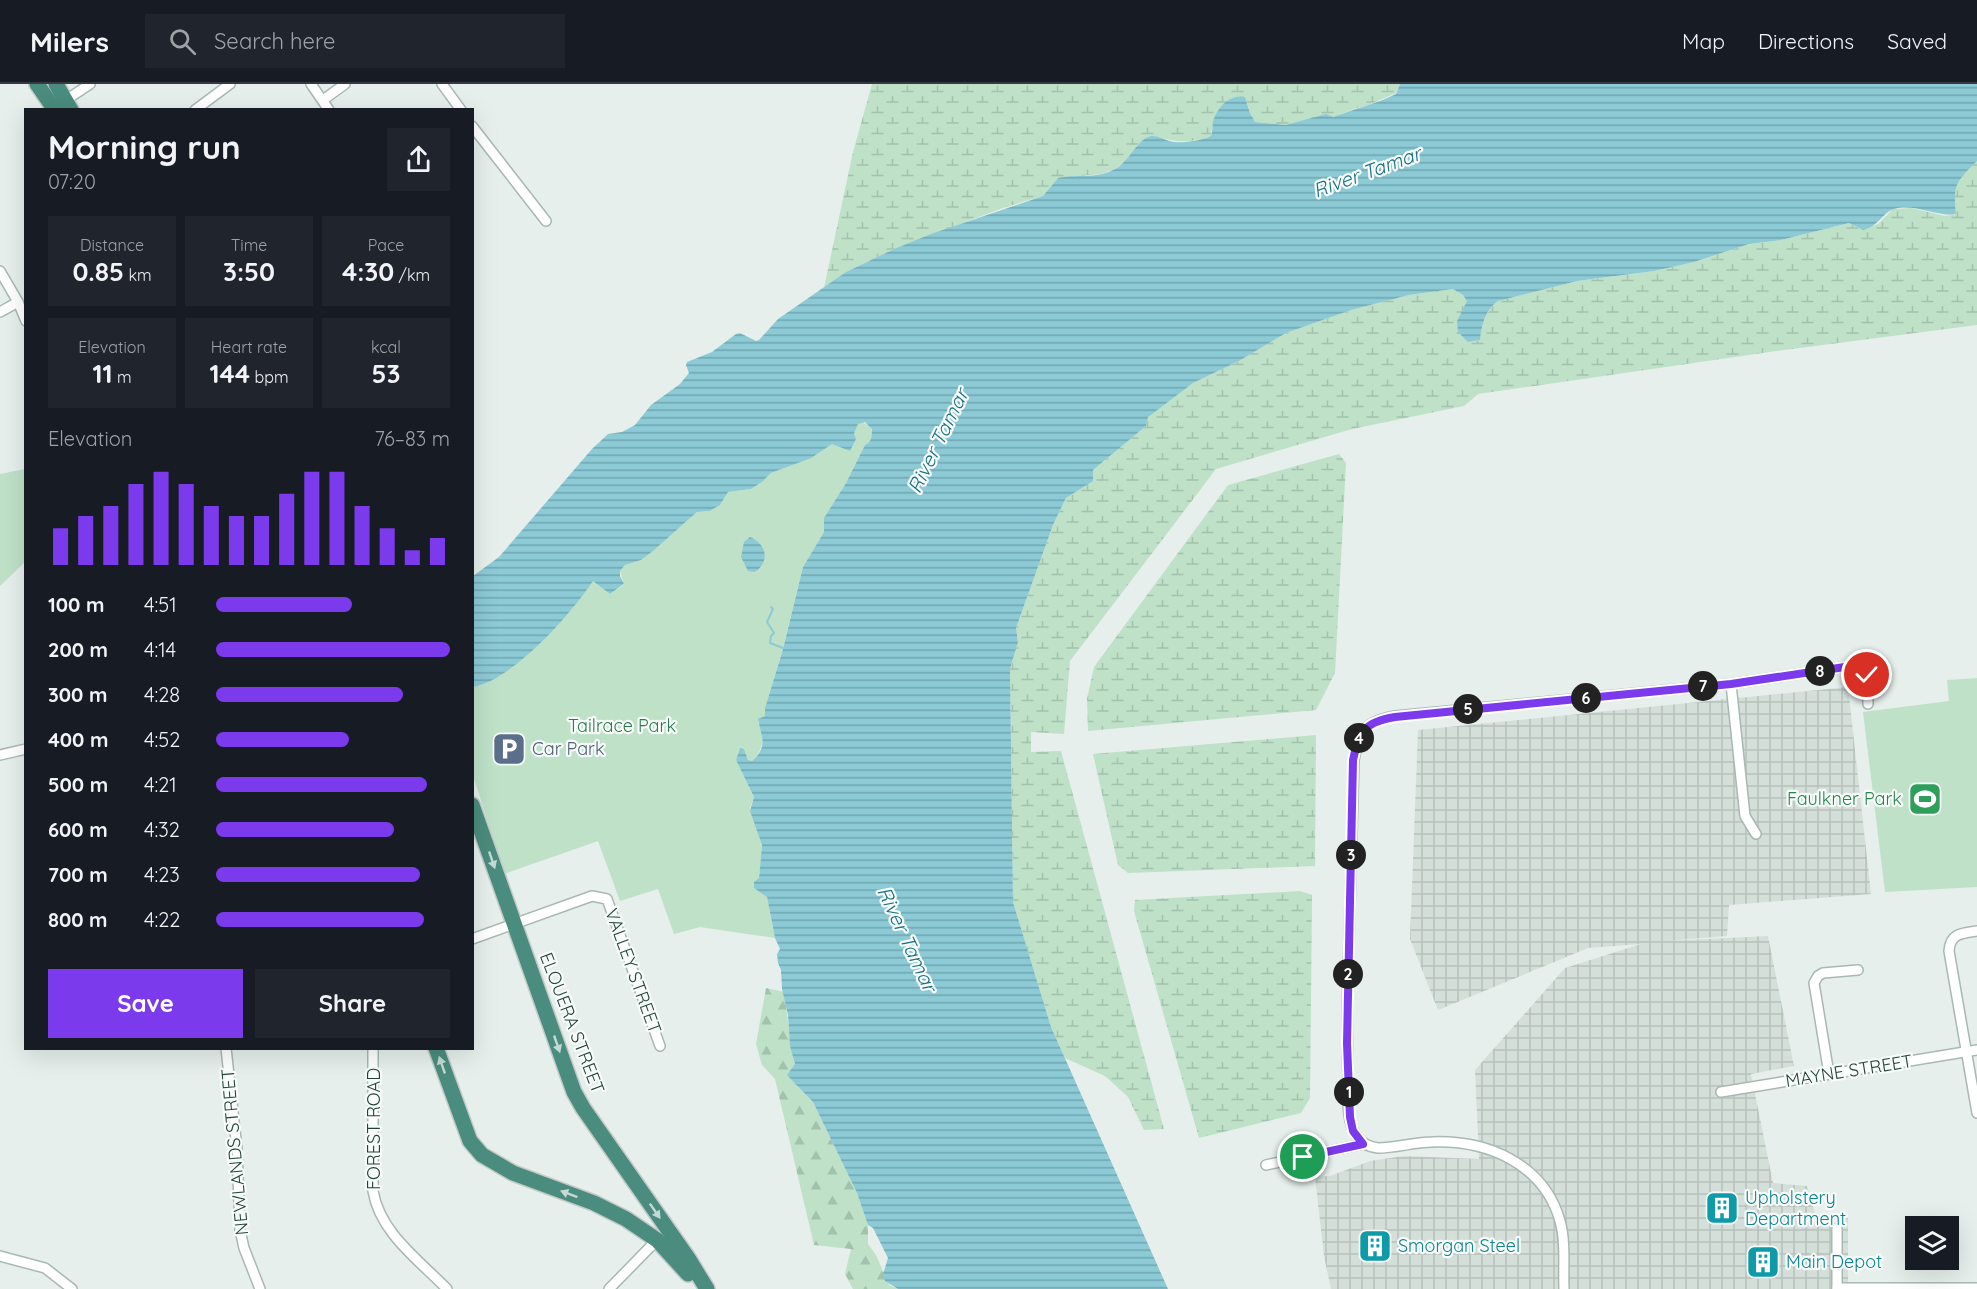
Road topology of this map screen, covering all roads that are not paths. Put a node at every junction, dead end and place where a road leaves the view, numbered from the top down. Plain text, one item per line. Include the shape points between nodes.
1 (37, 84) edge
2 (56, 84) edge
3 (90, 84) edge
4 (231, 84) edge
5 (311, 84) edge
6 (345, 84) edge
7 (442, 84) edge
8 (323, 100) junction
9 (64, 106) edge
10 (198, 108) edge
11 (328, 108) edge
12 (460, 108) edge
13 (474, 129) edge
14 (546, 221) dead end
15 (0, 271) edge
16 (18, 302) junction
17 (0, 312) edge
18 (24, 316) edge
19 (1731, 684) junction
20 (1868, 704) dead end
21 (24, 749) edge
22 (0, 755) edge
23 (474, 811) edge
24 (1756, 834) dead end
25 (514, 923) junction
26 (1977, 931) edge
27 (474, 938) edge
28 (1858, 970) dead end
29 (660, 1046) dead end
30 (226, 1050) edge
31 (373, 1050) edge
32 (437, 1050) edge
33 (1977, 1050) edge
34 (1966, 1052) junction
35 (1829, 1074) junction
36 (1721, 1092) dead end
37 (1977, 1113) edge
38 (1363, 1144) junction
39 (1266, 1165) dead end
40 (1837, 1228) dead end
41 (664, 1238) junction
42 (0, 1256) edge
43 (1977, 1288) edge
44 (72, 1289) edge
45 (260, 1289) edge
46 (447, 1289) edge
47 (609, 1289) edge
48 (698, 1289) edge
49 (707, 1289) edge
50 (1564, 1289) edge
51 (1837, 1289) edge

1 - 9 highway
2 - 9 highway
3 - 9 street
4 - 10 street
5 - 8 street
6 - 8 street
7 - 12 street
8 - 11 street
13 - 14 street
15 - 16 street
16 - 17 street
16 - 18 street
19 - 20 street via 1858,665 1867,675
19 - 24 street via 1745,816
19 - 38 street via 1384,718 1366,727 1357,741 1353,760 1347,1043 1350,1117 1353,1131
21 - 22 street
23 -> 25 highway, ELOUERA STREET
25 - 27 street
25 - 29 street, VALLEY STREET via 592,896 603,897 610,903
25 -> 41 highway, ELOUERA STREET via 574,1092
26 - 34 street via 1959,933 1950,944
28 - 35 street via 1823,973 1814,982
30 - 45 street, NEWLANDS STREET via 237,1149 240,1230
31 - 46 street, FOREST ROAD via 375,1205 385,1225
41 -> 32 highway via 610,1210 513,1173 482,1155 470,1141
33 - 34 street, MAYNE STREET
34 - 35 street, MAYNE STREET
34 - 37 street
35 - 36 street, MAYNE STREET
38 - 39 street
38 - 50 street via 1378,1148 1462,1143 1498,1152 1520,1163 1544,1188 1560,1221
40 - 51 street
41 - 47 street
41 - 48 highway
41 - 49 highway
42 - 44 street via 45,1268
43 - 51 street

